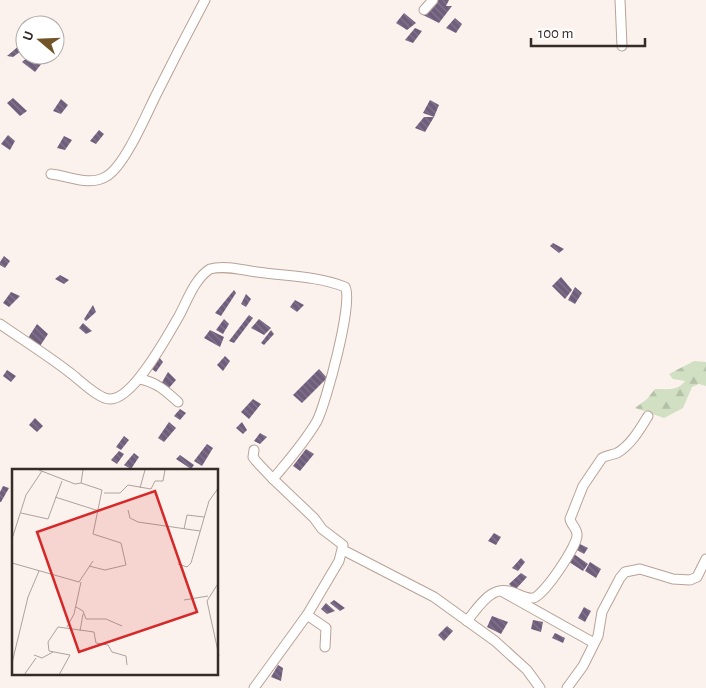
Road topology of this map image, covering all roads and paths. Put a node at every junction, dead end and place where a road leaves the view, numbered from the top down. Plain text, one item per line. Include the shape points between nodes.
1 (205, 0) edge
2 (433, 0) edge
3 (620, 0) edge
4 (424, 10) dead end
5 (622, 46) dead end
6 (51, 174) dead end
7 (2, 330) edge
8 (140, 379) junction
9 (178, 402) dead end
10 (648, 416) dead end
11 (254, 450) dead end
12 (273, 480) junction
13 (343, 550) junction
14 (706, 558) edge
15 (499, 590) junction
16 (307, 615) junction
17 (466, 621) junction
18 (594, 644) junction
19 (325, 647) dead end
20 (254, 688) edge
21 (540, 688) edge
22 (567, 688) edge

1 - 6 street via 131,146 114,169 94,181
2 - 4 street
3 - 5 street
7 - 8 street via 105,398 119,397
8 - 9 street via 165,390
8 - 12 street via 200,278 210,269 311,279 345,287 348,300 324,404 317,421
10 - 15 street via 624,448 602,458 583,486 570,519 577,532 576,542 544,589 531,599 507,589
11 - 12 street via 256,462
12 - 13 street via 322,529 343,545
13 - 16 street via 340,561
13 - 17 street via 434,597
14 - 18 street via 696,577 690,580 640,570 626,572 602,612
15 - 17 street via 488,596
15 - 18 street
16 - 19 street via 326,628
16 - 20 street
17 - 21 street via 495,641 527,670
18 - 22 street

